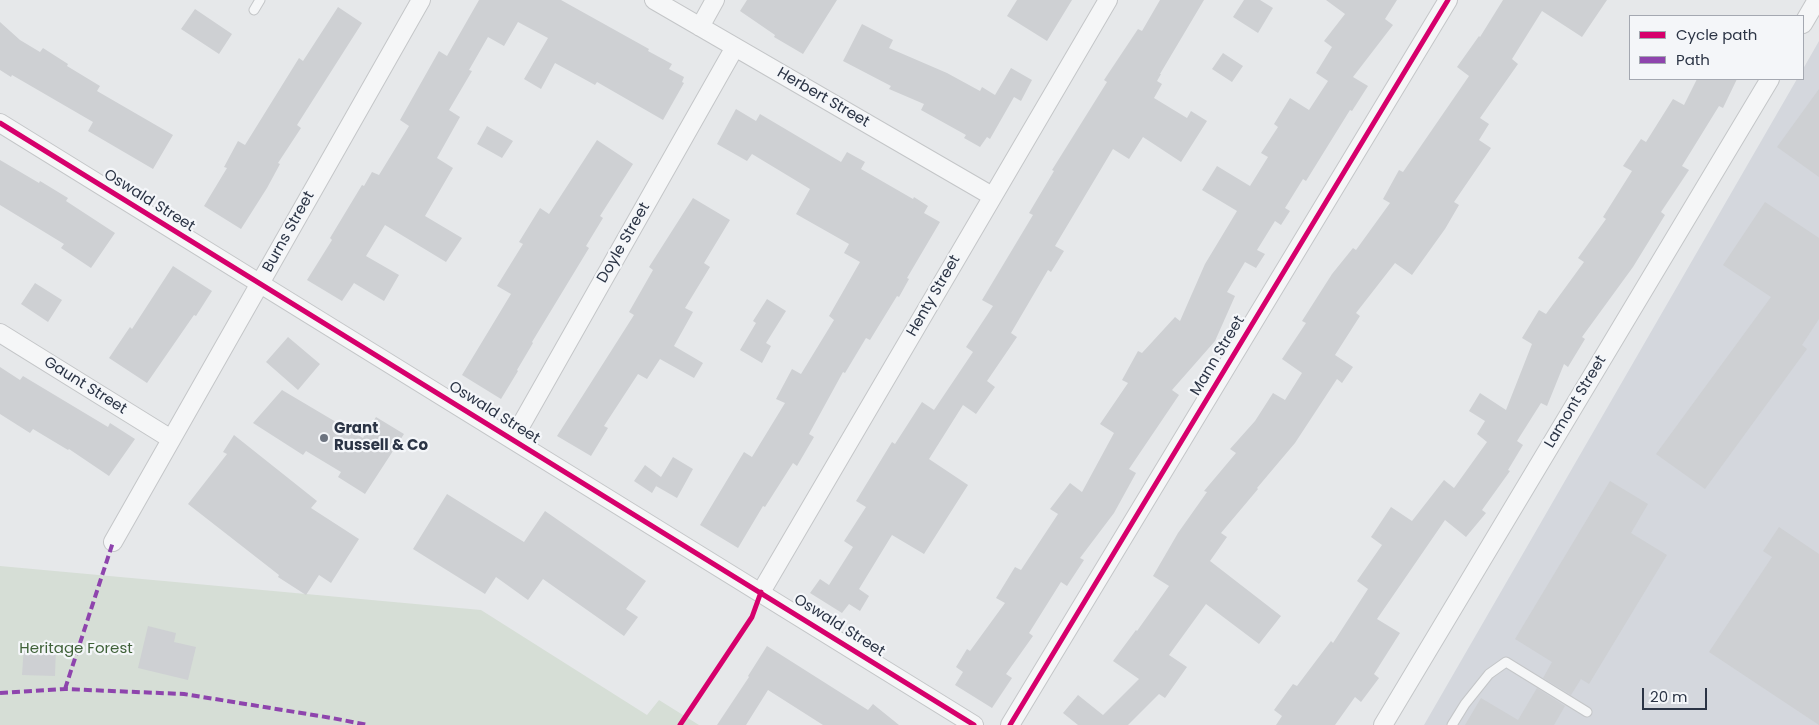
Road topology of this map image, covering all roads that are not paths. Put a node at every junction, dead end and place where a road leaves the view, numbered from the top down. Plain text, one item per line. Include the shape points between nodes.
1 (260, 0) edge
2 (421, 0) edge
3 (654, 0) edge
4 (715, 0) edge
5 (1108, 0) edge
6 (1448, 0) edge
7 (1817, 0) edge
8 (254, 10) dead end
9 (1804, 22) edge
10 (700, 27) junction
11 (735, 47) junction
12 (1769, 80) edge
13 (0, 123) edge
14 (992, 196) junction
15 (260, 284) junction
16 (0, 333) edge
17 (171, 439) junction
18 (513, 439) junction
19 (113, 542) dead end
20 (761, 592) junction
21 (1587, 712) dead end
22 (974, 725) edge
23 (1010, 725) edge
24 (1383, 725) edge
25 (1452, 725) edge

1 - 8 lane
2 - 15 street, Burns Street
3 - 10 street, Herbert Street
4 - 10 street
5 - 14 street, Henty Street
6 - 23 street, Mann Street
7 - 9 street
10 - 11 street, Herbert Street
11 - 14 street, Herbert Street
11 - 18 street, Doyle Street
12 - 24 street, Lamont Street
13 - 15 street, Oswald Street
14 - 20 street, Henty Street
15 - 17 street, Burns Street
15 - 18 street, Oswald Street
16 - 17 street, Gaunt Street
17 - 19 street, Burns Street
18 - 20 street, Oswald Street
20 - 22 street, Oswald Street
21 - 25 lane via 1506,662 1489,674

